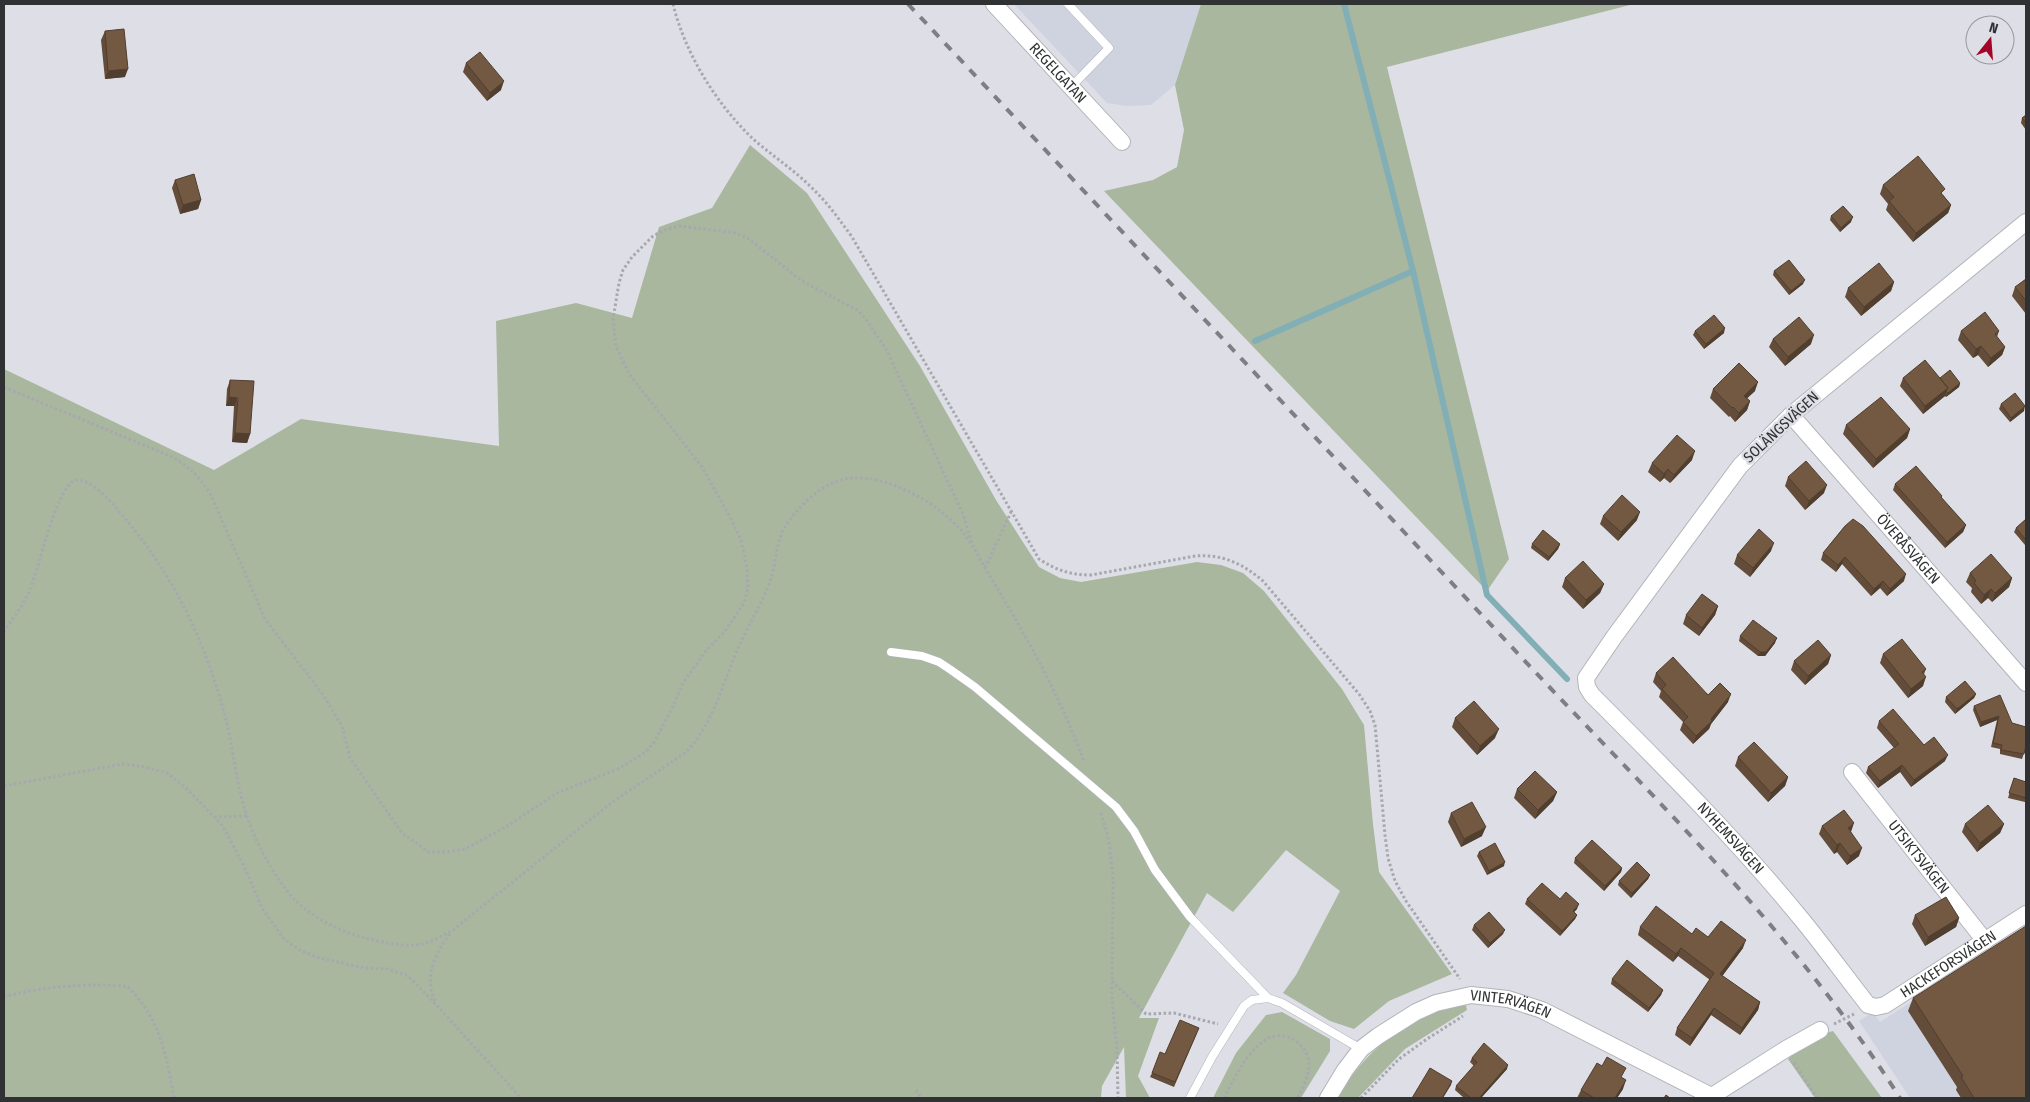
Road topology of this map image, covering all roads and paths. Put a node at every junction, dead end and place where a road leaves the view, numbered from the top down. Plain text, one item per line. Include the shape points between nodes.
1 (673, 4) edge
2 (994, 4) edge
3 (1068, 4) edge
4 (1071, 87) junction
5 (1122, 142) dead end
6 (2026, 222) edge
7 (4, 387) edge
8 (1790, 414) junction
9 (1011, 512) junction
10 (974, 550) junction
11 (985, 568) dead end
12 (4, 632) edge
13 (891, 652) dead end
14 (1586, 678) joint
15 (2026, 683) edge
16 (1852, 772) dead end
17 (4, 786) edge
18 (1094, 789) junction
19 (246, 816) junction
20 (214, 817) junction
21 (2026, 914) edge
22 (453, 930) junction
23 (1985, 941) junction
24 (1112, 980) junction
25 (1471, 995) junction
26 (4, 997) edge
27 (1268, 998) junction
28 (1868, 1005) junction
29 (438, 1006) junction
30 (1231, 1027) junction
31 (1820, 1030) joint
32 (1361, 1050) junction
33 (1786, 1050) junction
34 (916, 1090) dead end
35 (1714, 1097) edge
36 (174, 1098) edge
37 (521, 1098) edge
38 (921, 1098) edge
39 (1118, 1098) edge
40 (1190, 1098) edge
41 (1224, 1098) edge
42 (1297, 1098) edge
43 (1328, 1098) edge
44 (1362, 1098) edge
45 (1817, 1098) edge

1 - 9 path via 681,31 716,95 752,138 818,194 852,237
2 - 4 street, REGELGATAN
3 - 4 lane via 1109,48
4 - 5 street, REGELGATAN
6 - 8 street, SOLÄNGSVÄGEN
7 - 10 path via 170,456 197,474 210,493 265,619 324,696 342,726 350,758 402,833 429,852 465,850 557,792 618,769 646,752 655,741 682,683 744,603 748,568 741,540 731,519 702,467 630,375 616,347 613,319 623,270 653,236 680,226 736,233 750,239 802,281 857,310 887,351 963,514
8 - 14 street, SOLÄNGSVÄGEN via 1740,466
8 - 15 street, ÖVERÅSVÄGEN
9 - 11 path
9 - 25 path via 1039,559 1063,572 1091,575 1209,555 1237,562 1263,581 1370,711 1378,743 1387,850 1395,880
10 - 18 path via 1055,690
10 - 22 path via 961,529 944,514 894,485 852,479 835,482 820,491 785,526 778,540 769,584 695,744 611,803
12 - 19 path via 31,588 53,520 68,486 75,480 87,483 118,509 138,534 164,570 199,638 226,720
13 - 18 lane via 939,662 976,687
14 - 28 street, NYHEMSVÄGEN via 1592,695 1732,840 1802,920
16 - 23 street, UTSIKTSVÄGEN
17 - 20 path via 92,768 123,764 145,767 167,773 188,789
18 - 24 path via 1109,841 1113,877
18 - 27 lane via 1116,807 1134,831 1155,870 1190,917
19 - 20 path
19 - 22 path via 271,867 296,900 315,916 354,936 390,944 429,942
20 - 29 path via 234,845 262,908 283,938 301,951 320,958 357,967 388,969 408,976
21 - 23 street, HACKEFORSVÄGEN
22 - 29 path via 439,947 431,972 431,992
23 - 28 street, HACKEFORSVÄGEN via 1885,1005
24 - 30 path via 1146,1014 1174,1013
24 - 39 path
25 - 32 street, VINTERVÄGEN via 1436,1003 1416,1012
25 - 35 street, VINTERVÄGEN via 1508,998 1542,1010
25 - 44 path via 1470,1011 1399,1059
26 - 36 path via 90,986 128,987 142,1000 155,1023 166,1052
27 - 30 lane via 1252,1000 1244,1006
27 - 32 lane
28 - 31 path
29 - 37 path
30 - 40 lane
31 - 33 street
32 - 43 street, VINTERVÄGEN
33 - 35 street
33 - 45 path
34 - 38 path
41 - 42 path via 1259,1044 1269,1038 1287,1036 1306,1052 1309,1061 1306,1082

